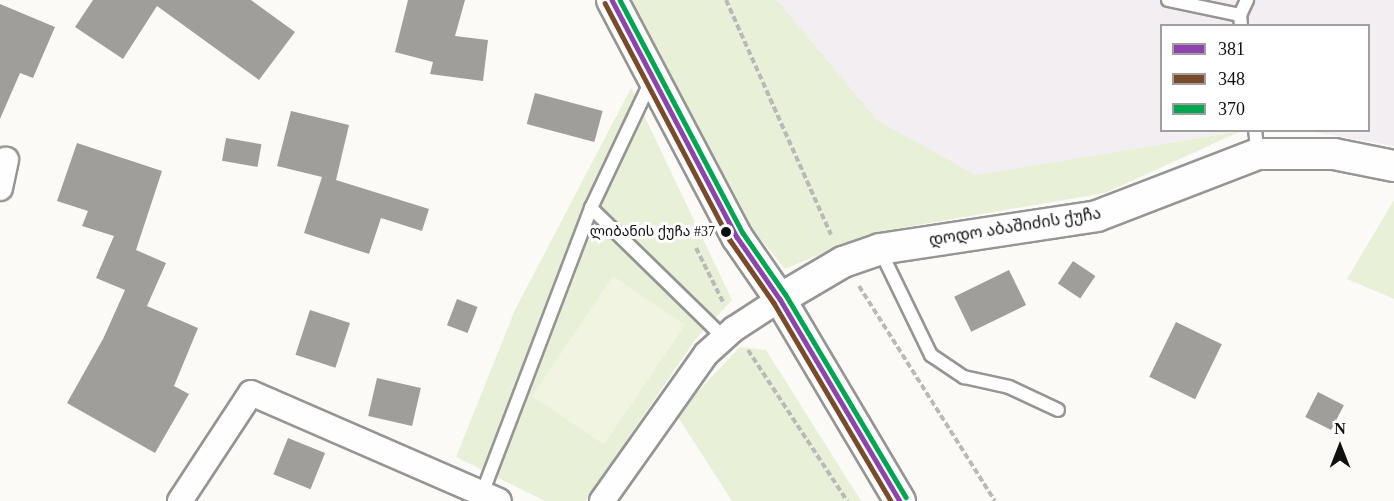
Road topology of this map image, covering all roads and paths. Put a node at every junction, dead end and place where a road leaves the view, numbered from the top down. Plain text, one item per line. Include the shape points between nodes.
1 (612, 0) edge
2 (1168, 0) edge
3 (1247, 0) edge
4 (1241, 20) edge
5 (653, 75) junction
6 (1256, 142) edge
7 (6, 160) dead end
8 (1394, 166) edge
9 (0, 188) edge
10 (591, 208) junction
11 (696, 248) dead end
12 (880, 249) junction
13 (780, 299) junction
14 (730, 333) junction
15 (1058, 410) dead end
16 (491, 496) edge
17 (180, 501) edge
18 (602, 501) edge
19 (847, 501) edge
20 (900, 501) edge

1 - 5 street
2 - 4 lane
3 - 4 lane
5 - 10 lane
5 - 13 street via 736,237
6 - 8 street, დოდო აბაშიძის ქუჩა
6 - 12 street, დოდო აბაშიძის ქუჩა via 1096,216
7 - 9 street
10 - 14 lane
10 - 16 lane
11 - 14 path
12 - 13 street, დოდო აბაშიძის ქუჩა via 843,262
12 - 15 lane via 932,355 964,377 1009,387
13 - 14 street
13 - 20 street
14 - 18 street via 706,354
14 - 19 path via 751,357
16 - 17 street via 251,393

